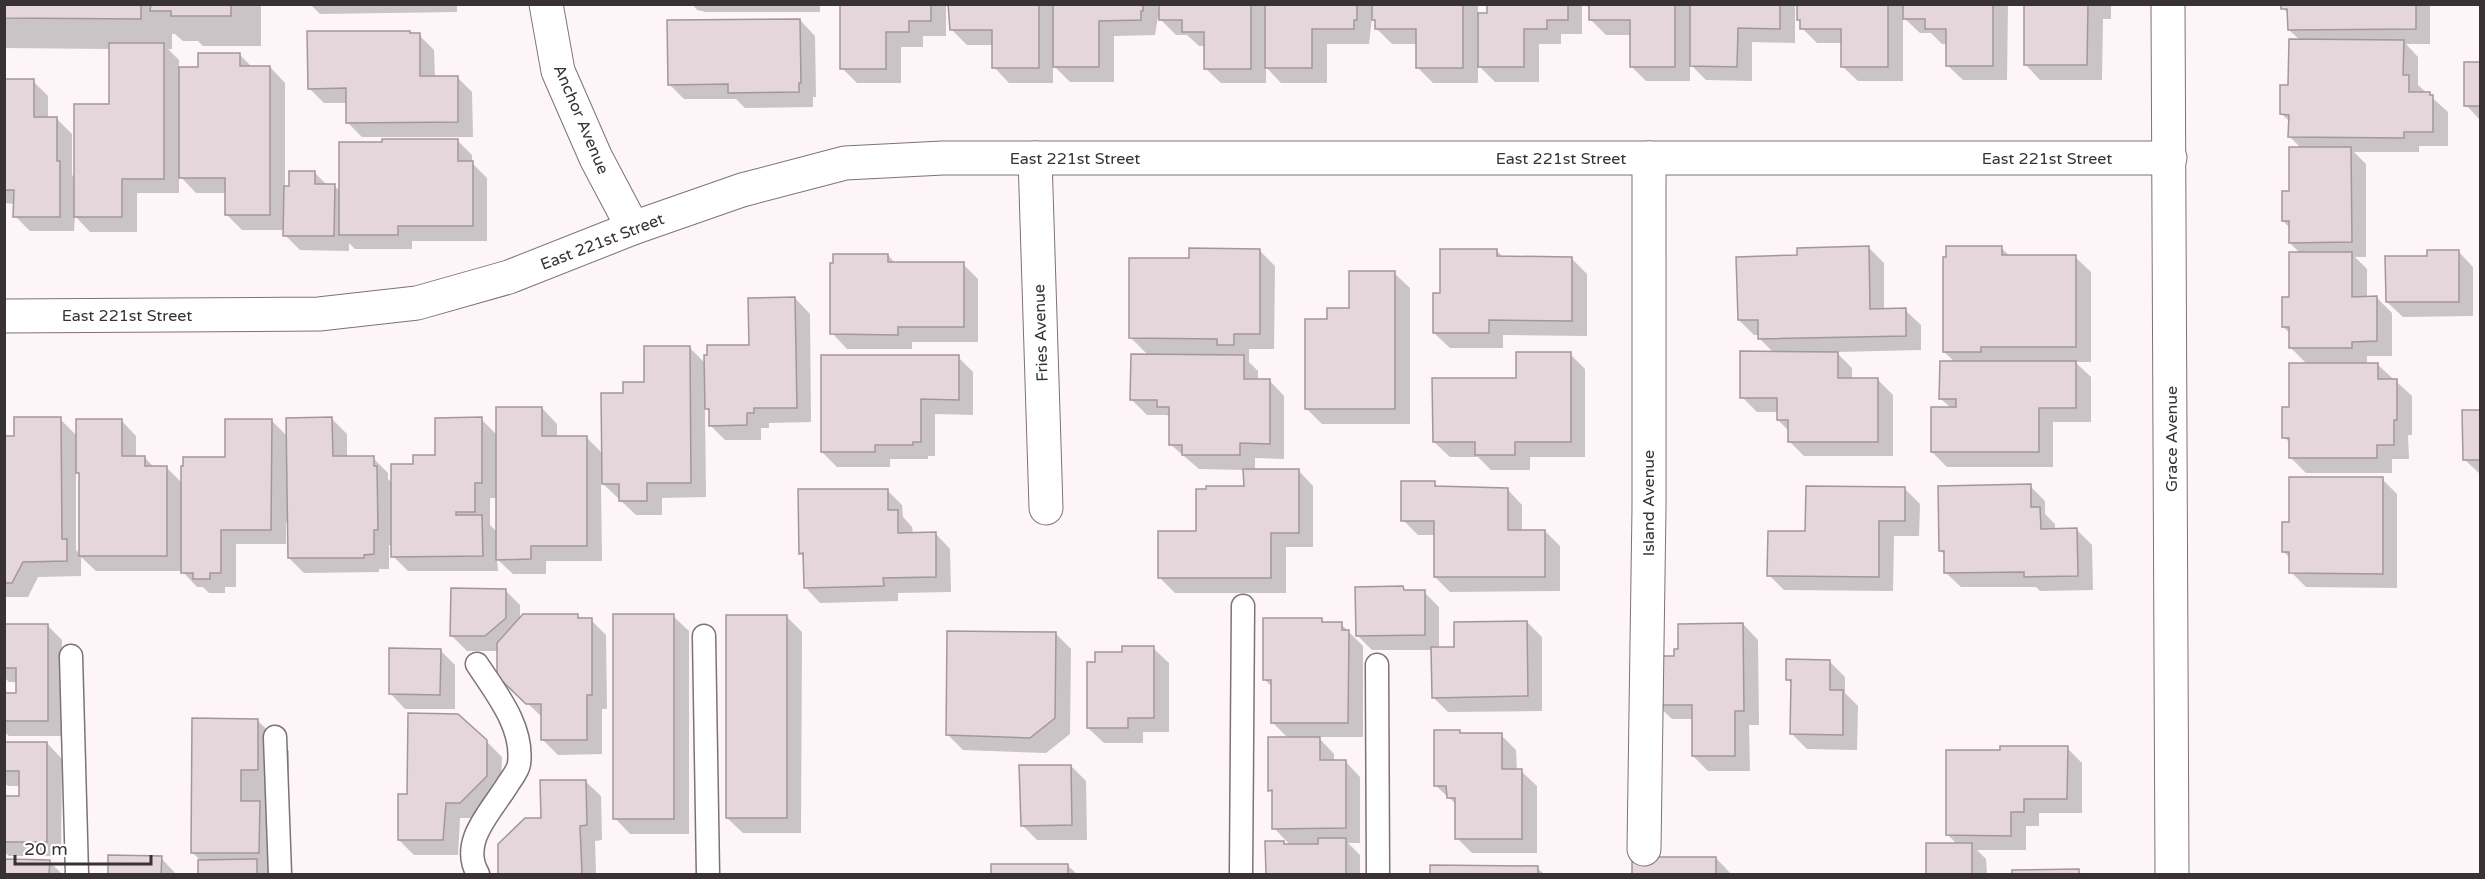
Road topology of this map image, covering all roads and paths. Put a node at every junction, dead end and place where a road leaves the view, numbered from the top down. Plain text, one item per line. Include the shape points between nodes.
1 (546, 4) edge
2 (2168, 4) edge
3 (1035, 158) junction
4 (1648, 158) junction
5 (2170, 158) junction
6 (633, 228) junction
7 (4, 316) edge
8 (1046, 508) dead end
9 (1243, 606) dead end
10 (704, 636) dead end
11 (71, 656) dead end
12 (477, 664) dead end
13 (1377, 665) dead end
14 (276, 737) dead end
15 (1644, 849) dead end
16 (77, 874) edge
17 (280, 874) edge
18 (478, 874) edge
19 (708, 874) edge
20 (1241, 874) edge
21 (1378, 874) edge
22 (2172, 874) edge

1 - 6 street, Anchor Avenue via 558,71 596,158
2 - 5 street, Grace Avenue
3 - 4 street, East 221st Street
3 - 6 street, East 221st Street via 845,163 742,190
3 - 8 street, Fries Avenue
4 - 5 street, East 221st Street
4 - 15 street, Island Avenue
5 - 22 street, Grace Avenue
6 - 7 street, East 221st Street via 509,276 417,303 318,314
9 - 20 lane
10 - 19 lane
11 - 16 lane
12 - 18 lane via 517,734 519,766 472,841 472,864
13 - 21 lane
14 - 17 lane

